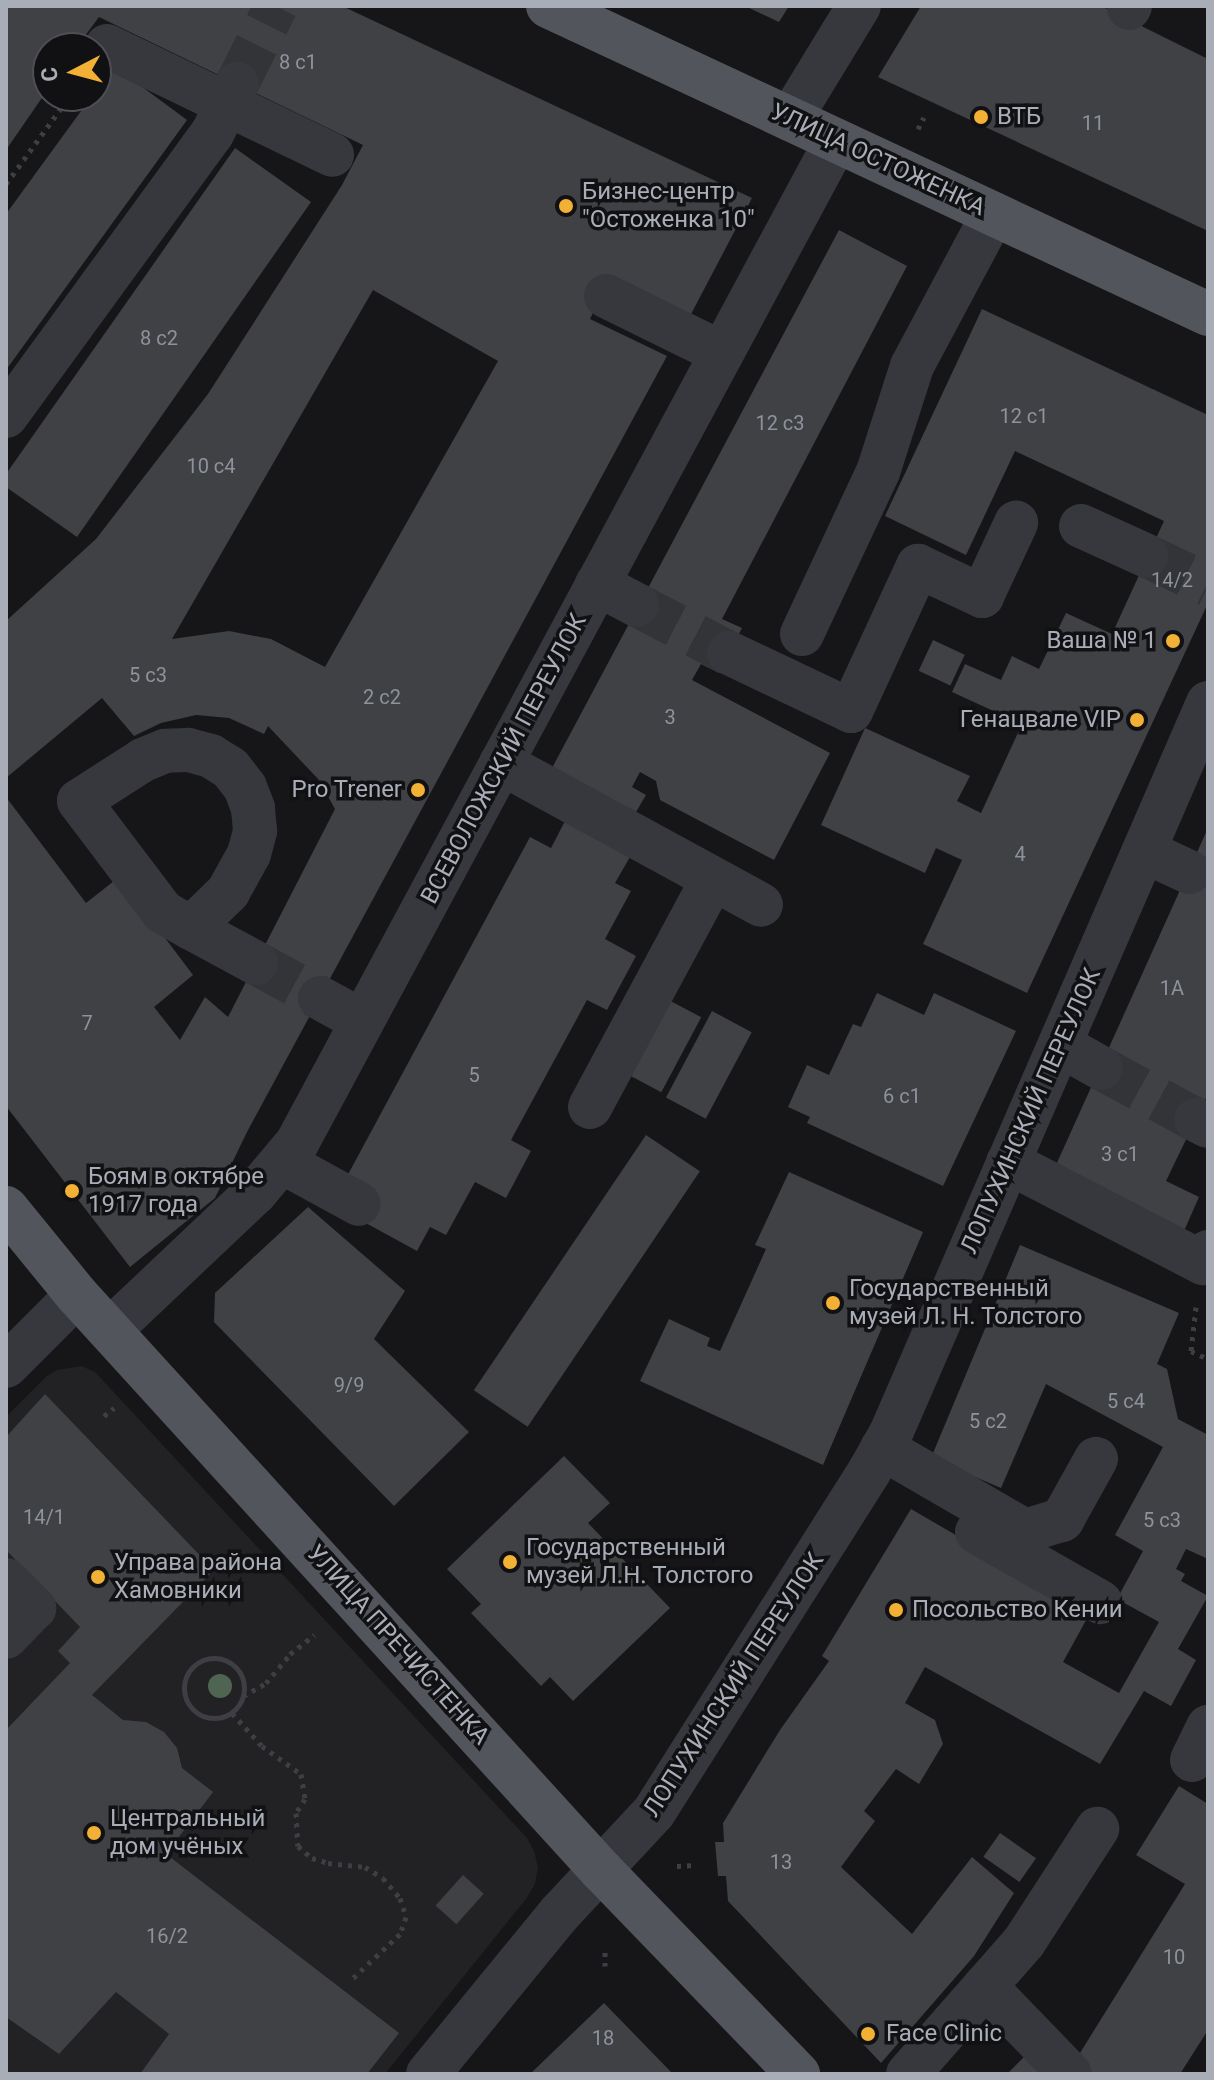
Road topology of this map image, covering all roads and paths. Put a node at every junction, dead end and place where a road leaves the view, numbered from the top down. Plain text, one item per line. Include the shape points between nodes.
1 (548, 6) edge
2 (859, 6) edge
3 (112, 48) edge
4 (232, 94) junction
5 (58, 112) edge
6 (790, 119) junction
7 (836, 141) junction
8 (332, 155) dead end
9 (6, 184) edge
10 (993, 214) junction
11 (606, 296) dead end
12 (1208, 314) edge
13 (722, 353) junction
14 (6, 416) edge
15 (1016, 523) dead end
16 (1081, 526) dead end
17 (1147, 556) tunnel mouth
18 (597, 584) junction
19 (637, 605) tunnel mouth
20 (802, 634) dead end
21 (729, 653) tunnel mouth
22 (1208, 703) edge
23 (501, 763) junction
24 (1144, 851) junction
25 (1189, 872) dead end
26 (713, 879) junction
27 (761, 905) dead end
28 (191, 928) dead end
29 (256, 963) tunnel mouth
30 (320, 998) tunnel mouth
31 (362, 1021) junction
32 (1060, 1045) junction
33 (1101, 1068) tunnel mouth
34 (590, 1107) dead end
35 (1008, 1162) junction
36 (284, 1163) junction
37 (359, 1204) dead end
38 (6, 1208) edge
39 (1208, 1252) edge
40 (77, 1295) junction
41 (1195, 1316) dead end
42 (110, 1330) junction
43 (1208, 1359) edge
44 (6, 1366) edge
45 (876, 1459) junction
46 (1096, 1459) dead end
47 (6, 1580) edge
48 (1100, 1602) dead end
49 (314, 1635) dead end
50 (6, 1637) edge
51 (243, 1696) junction
52 (232, 1713) junction
53 (1097, 1829) dead end
54 (694, 1865) dead end
55 (677, 1866) dead end
56 (601, 1870) junction
57 (605, 1947) dead end
58 (605, 1966) dead end
59 (352, 1979) dead end
60 (985, 1986) junction
61 (428, 2074) edge
62 (798, 2074) edge
63 (908, 2074) edge
64 (1070, 2074) edge

1 - 6 main road, УЛИЦА ОСТОЖЕНКА
2 - 6 street
3 - 4 street
4 - 8 street
4 - 14 street via 212,134
5 - 9 path
6 - 7 main road, УЛИЦА ОСТОЖЕНКА
7 - 10 main road, УЛИЦА ОСТОЖЕНКА
7 - 13 street, ВСЕВОЛОЖСКИЙ ПЕРЕУЛОК
10 - 12 main road, УЛИЦА ОСТОЖЕНКА
10 - 20 street via 912,366 878,472
11 - 13 street
13 - 18 street, ВСЕВОЛОЖСКИЙ ПЕРЕУЛОК
15 - 21 street via 982,596 918,566 851,711
16 - 17 street
18 - 19 street
18 - 23 street, ВСЕВОЛОЖСКИЙ ПЕРЕУЛОК
22 - 24 street, ЛОПУХИНСКИЙ ПЕРЕУЛОК
23 - 26 street
23 - 31 street, ВСЕВОЛОЖСКИЙ ПЕРЕУЛОК
24 - 25 street
24 - 32 street, ЛОПУХИНСКИЙ ПЕРЕУЛОК
26 - 27 street
26 - 34 street
28 - 29 street
30 - 31 street
31 - 36 street, ВСЕВОЛОЖСКИЙ ПЕРЕУЛОК
32 - 33 street
32 - 35 street, ЛОПУХИНСКИЙ ПЕРЕУЛОК
35 - 39 street via 1203,1263
35 - 45 street, ЛОПУХИНСКИЙ ПЕРЕУЛОК
36 - 37 street
36 - 42 street, ВСЕВОЛОЖСКИЙ ПЕРЕУЛОК
38 - 40 main road, УЛИЦА ПРЕЧИСТЕНКА
40 - 42 main road, УЛИЦА ПРЕЧИСТЕНКА
40 - 44 street
41 - 43 path via 1191,1351
42 - 56 main road, УЛИЦА ПРЕЧИСТЕНКА
45 - 46 street via 1025,1531 1062,1520
45 - 48 street
45 - 56 street, ЛОПУХИНСКИЙ ПЕРЕУЛОК via 684,1770
47 - 50 street via 34,1608
49 - 51 path via 266,1683
51 - 52 path
51 - 52 path via 242,1677 231,1662 203,1659 188,1671 184,1692 193,1710 212,1719
52 - 59 path via 262,1746 301,1774 305,1799 296,1813 298,1846 312,1858 365,1867 400,1898 406,1917 400,1934
53 - 60 street via 1024,1942
54 - 55 path
56 - 61 street, ЛОПУХИНСКИЙ ПЕРЕУЛОК
56 - 62 main road, УЛИЦА ПРЕЧИСТЕНКА
57 - 58 path
60 - 63 street
60 - 64 street

